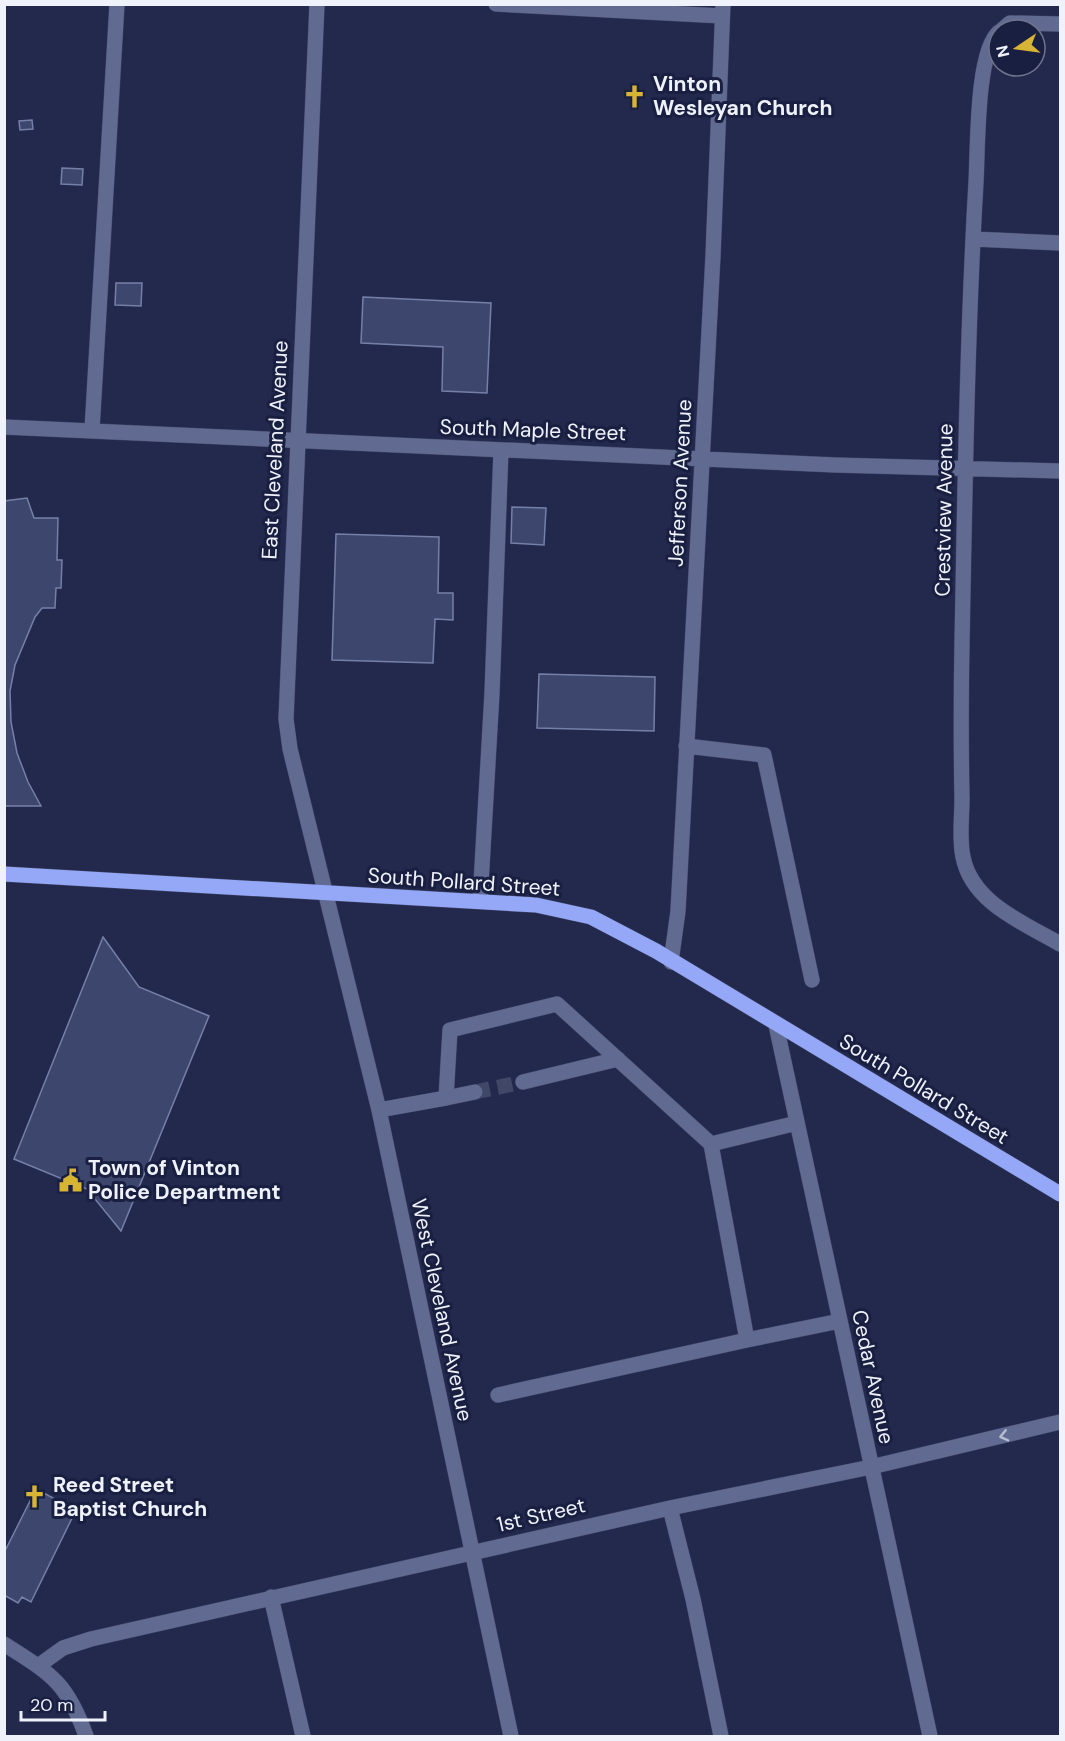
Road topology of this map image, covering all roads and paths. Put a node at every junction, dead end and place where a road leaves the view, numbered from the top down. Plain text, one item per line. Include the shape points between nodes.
1 (117, 4) edge
2 (317, 4) edge
3 (496, 4) edge
4 (511, 5) edge
5 (723, 10) edge
6 (987, 53) edge
7 (973, 239) junction
8 (1060, 243) edge
9 (4, 427) edge
10 (92, 430) junction
11 (297, 441) junction
12 (501, 450) junction
13 (702, 458) junction
14 (965, 469) junction
15 (1060, 471) edge
16 (686, 746) junction
17 (4, 874) edge
18 (327, 894) junction
19 (480, 902) junction
20 (1060, 944) edge
21 (671, 962) junction
22 (812, 980) dead end
23 (776, 1025) junction
24 (618, 1059) junction
25 (523, 1082) tunnel mouth
26 (475, 1092) tunnel mouth
27 (446, 1098) junction
28 (379, 1110) junction
29 (797, 1123) junction
30 (711, 1144) junction
31 (1060, 1194) edge
32 (840, 1321) junction
33 (747, 1340) junction
34 (498, 1395) dead end
35 (1060, 1422) edge
36 (871, 1467) junction
37 (670, 1508) junction
38 (471, 1552) junction
39 (272, 1598) junction
40 (4, 1644) edge
41 (38, 1666) junction
42 (86, 1737) edge
43 (303, 1737) edge
44 (511, 1737) edge
45 (721, 1737) edge
46 (930, 1737) edge

1 - 10 street
2 - 11 street, East Cleveland Avenue
3 - 4 street
4 - 5 street
5 - 13 street, Jefferson Avenue
6 - 7 street, Crestview Avenue
7 - 8 street
7 - 14 street, Crestview Avenue
9 - 10 street, South Maple Street
10 - 11 street, South Maple Street
11 - 12 street, South Maple Street
11 - 18 street, East Cleveland Avenue via 286,720
12 - 13 street, South Maple Street
12 - 19 street
13 - 14 street, South Maple Street
13 - 16 street, Jefferson Avenue
14 - 15 street, South Maple Street
14 - 20 street, Crestview Avenue via 962,856 970,878 994,905
16 - 21 street, Jefferson Avenue via 678,911
16 - 22 street via 764,755
17 - 18 main road, South Pollard Street
18 - 19 main road, South Pollard Street
18 - 28 street, West Cleveland Avenue
19 - 21 main road, South Pollard Street via 536,905 591,917
21 - 23 main road, South Pollard Street
23 - 29 street, Cedar Avenue
23 - 31 main road, South Pollard Street
24 - 25 street
24 - 27 street via 557,1004 450,1030
24 - 30 street
26 - 27 street
27 - 28 street
28 - 38 street, West Cleveland Avenue
29 - 30 street
29 - 32 street, Cedar Avenue
30 - 33 street
32 - 33 street
32 - 36 street, Cedar Avenue
33 - 34 street
35 -> 36 street, 1st Street
36 - 37 street, 1st Street
36 - 46 street, Cedar Avenue
37 - 38 street, 1st Street
37 - 45 street
38 - 39 street, 1st Street
38 - 44 street, West Cleveland Avenue
39 - 41 street, 1st Street via 63,1647
39 - 43 street
40 - 41 street
41 - 42 street via 71,1699

